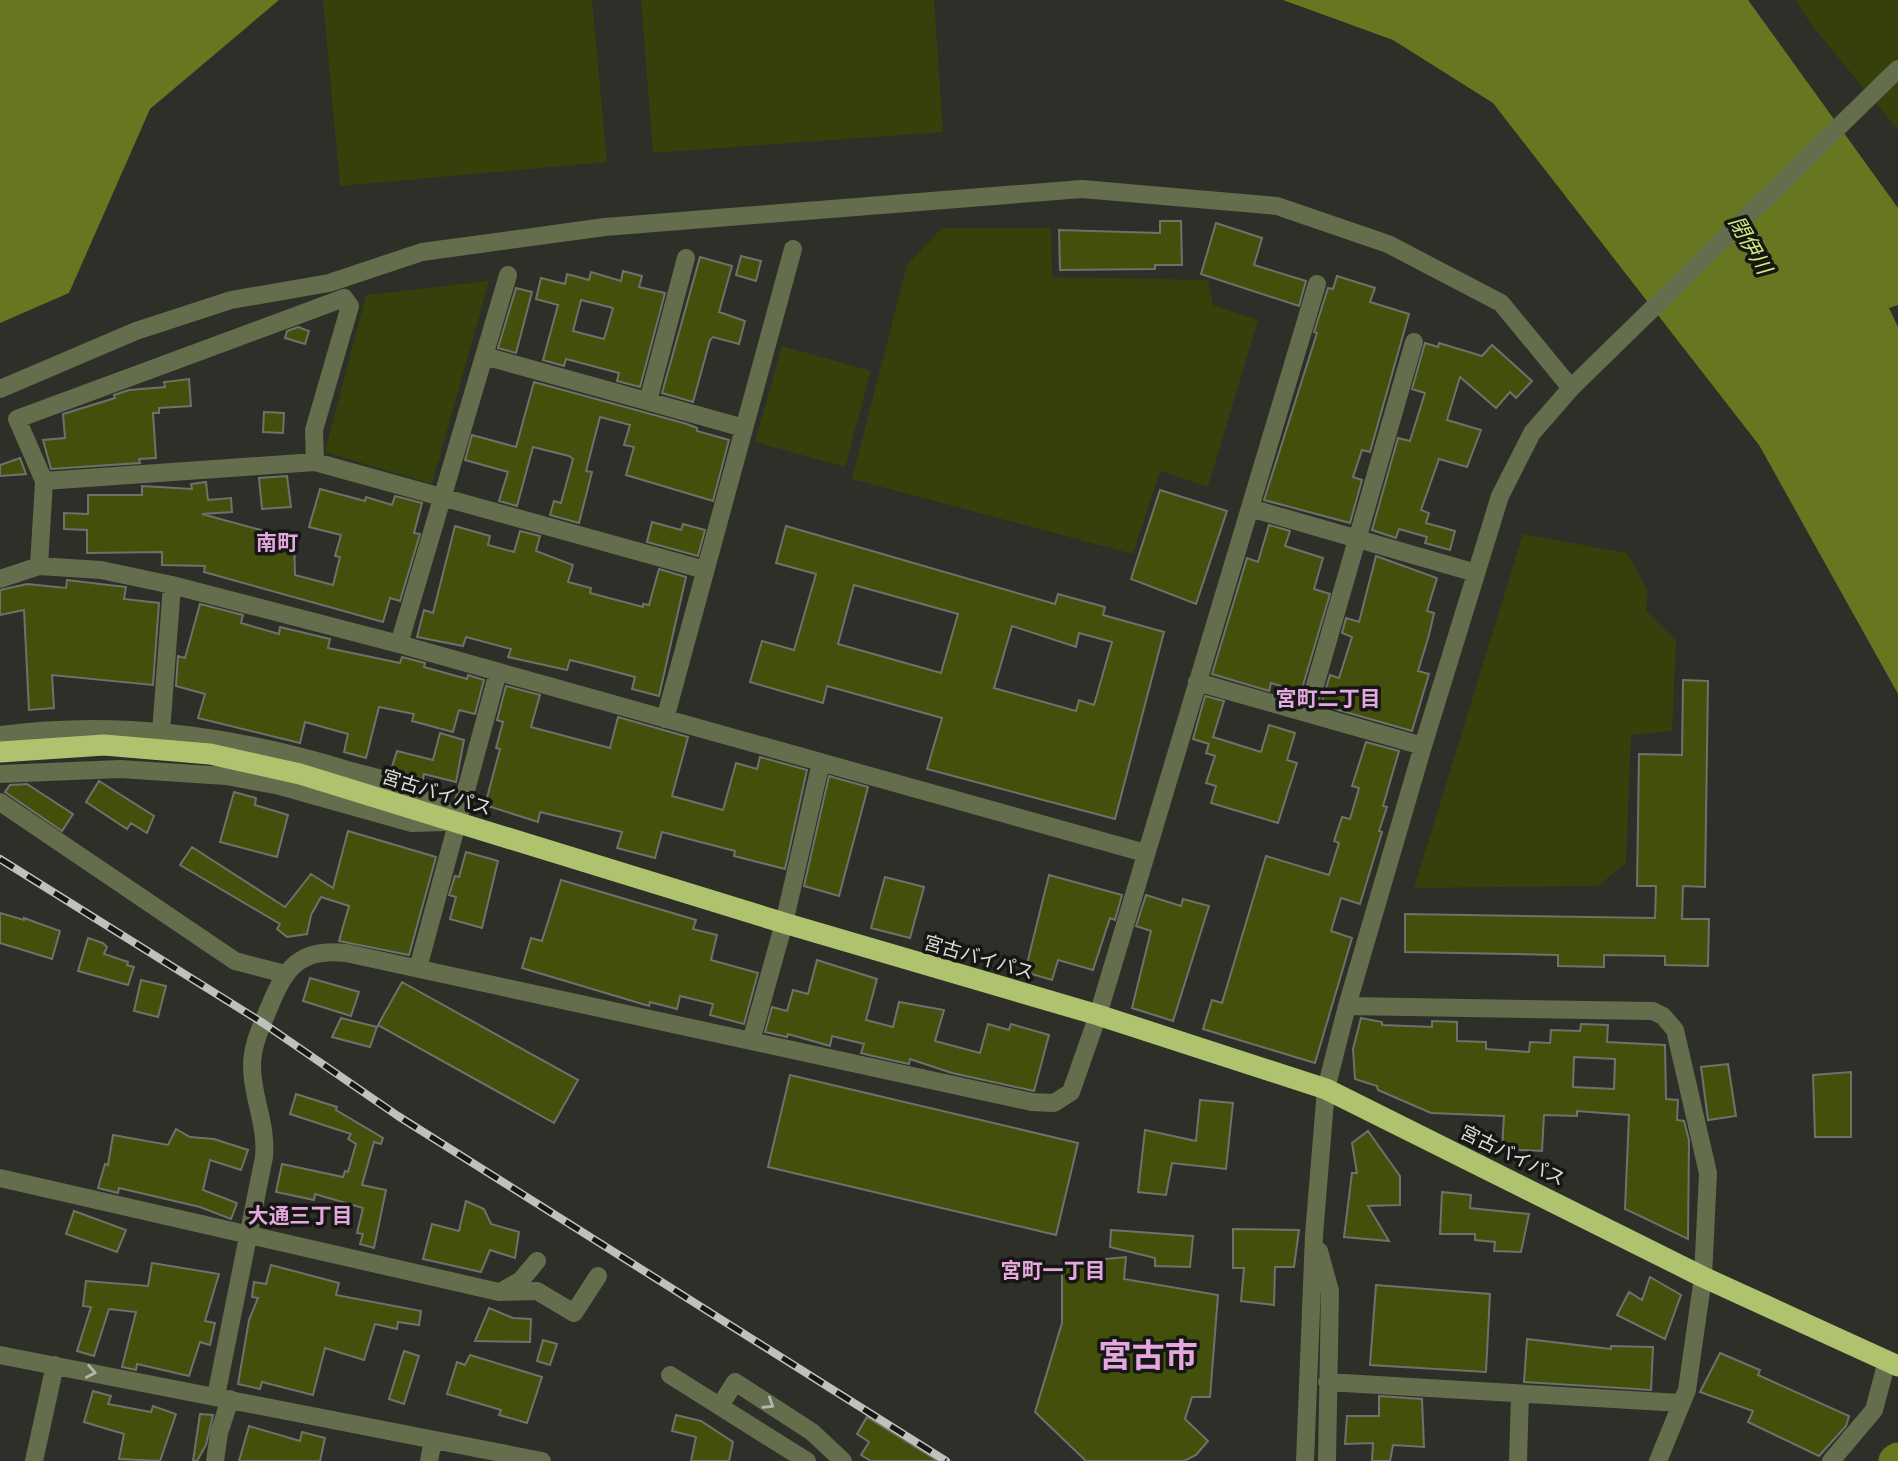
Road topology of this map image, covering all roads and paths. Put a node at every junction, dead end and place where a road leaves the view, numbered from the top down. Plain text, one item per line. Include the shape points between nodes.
1 (1898, 69) edge
2 (793, 249) dead end
3 (686, 257) dead end
4 (508, 275) dead end
5 (1317, 284) dead end
6 (1414, 342) dead end
7 (484, 356) junction
8 (1571, 388) junction
9 (0, 389) edge
10 (648, 401) junction
11 (744, 428) junction
12 (315, 462) junction
13 (44, 481) junction
14 (442, 497) junction
15 (1250, 508) junction
16 (1357, 539) junction
17 (39, 566) junction
18 (705, 570) junction
19 (1476, 573) junction
20 (0, 579) edge
21 (172, 585) junction
22 (399, 644) junction
23 (498, 672) junction
24 (1197, 682) junction
25 (1307, 713) junction
26 (665, 719) junction
27 (161, 732) junction
28 (0, 735) edge
29 (1423, 746) junction
30 (0, 752) edge
31 (821, 762) junction
32 (0, 774) edge
33 (0, 802) edge
34 (458, 821) junction
35 (1145, 853) junction
36 (784, 923) junction
37 (418, 968) junction
38 (285, 974) junction
39 (1347, 1006) junction
40 (1098, 1015) junction
41 (751, 1041) junction
42 (1326, 1089) junction
43 (0, 1178) edge
44 (1314, 1235) junction
45 (249, 1237) junction
46 (537, 1261) dead end
47 (598, 1276) dead end
48 (1703, 1277) junction
49 (499, 1292) junction
50 (0, 1355) edge
51 (1893, 1363) edge
52 (55, 1365) junction
53 (670, 1375) dead end
54 (1327, 1382) junction
55 (1520, 1394) junction
56 (223, 1397) junction
57 (1681, 1403) junction
58 (720, 1406) junction
59 (433, 1440) junction
60 (34, 1461) edge
61 (215, 1461) edge
62 (429, 1461) edge
63 (542, 1461) edge
64 (807, 1461) edge
65 (843, 1461) edge
66 (1306, 1461) edge
67 (1327, 1461) edge
68 (1518, 1461) edge
69 (1658, 1461) edge
70 (1831, 1461) edge

1 - 8 street
2 - 11 street
3 - 10 street
4 - 7 street
5 - 15 street
6 - 16 street
7 - 10 street
7 - 14 street
8 - 9 street via 1501,303 1388,244 1277,206 1082,190 605,227 422,252 329,283 231,300 136,331
8 - 19 street via 1532,433 1500,496
10 - 11 street
11 - 18 street
12 - 13 street
12 - 13 street via 314,430 350,306 344,298 18,419
12 - 14 street
13 - 17 street
14 - 18 street
14 - 22 street
15 - 16 street
15 - 24 street
16 - 19 street
16 - 25 street
17 - 20 street
17 - 21 street via 101,570
18 - 26 street
19 - 29 street
21 - 22 street
21 - 27 street
22 - 23 street
23 - 26 street
23 - 34 street
24 - 25 street
24 - 35 street
25 - 29 street
26 - 31 street
27 - 28 street via 64,730
27 - 34 street via 301,755 419,791
29 - 39 street
30 - 34 highway, 宮古バイパス via 104,746 210,754 300,774
31 - 35 street
31 - 36 street
32 - 34 street via 74,769 187,772 280,786 412,823
33 - 38 street via 235,961
34 - 36 highway, 宮古バイパス
34 - 37 street
35 - 40 street
36 - 40 highway, 宮古バイパス
36 - 41 street
37 - 38 street via 331,951 302,958
37 - 41 street
38 - 45 street via 254,1049 252,1078 266,1139
39 - 42 street
39 - 48 street via 1653,1011 1663,1016 1675,1030 1708,1173
40 - 41 street via 1072,1092 1054,1103
40 - 42 highway, 宮古バイパス
42 - 44 street
42 - 48 highway, 宮古バイパス
43 - 45 street
44 - 54 street via 1330,1291
44 - 66 street
45 - 49 street
45 - 56 street
46 - 49 street via 521,1280
47 - 49 street via 574,1313 537,1290
48 - 51 highway, 宮古バイパス
48 - 57 street via 1687,1390
50 - 52 street
51 - 70 street via 1874,1409
52 -> 56 street
52 - 60 street
53 - 58 street
54 - 55 street
54 - 67 street
55 - 57 street
55 - 68 street
56 - 59 street
56 - 61 street
57 - 69 street
58 - 64 street
58 -> 65 street via 735,1382 812,1432
59 - 62 street
59 - 63 street

